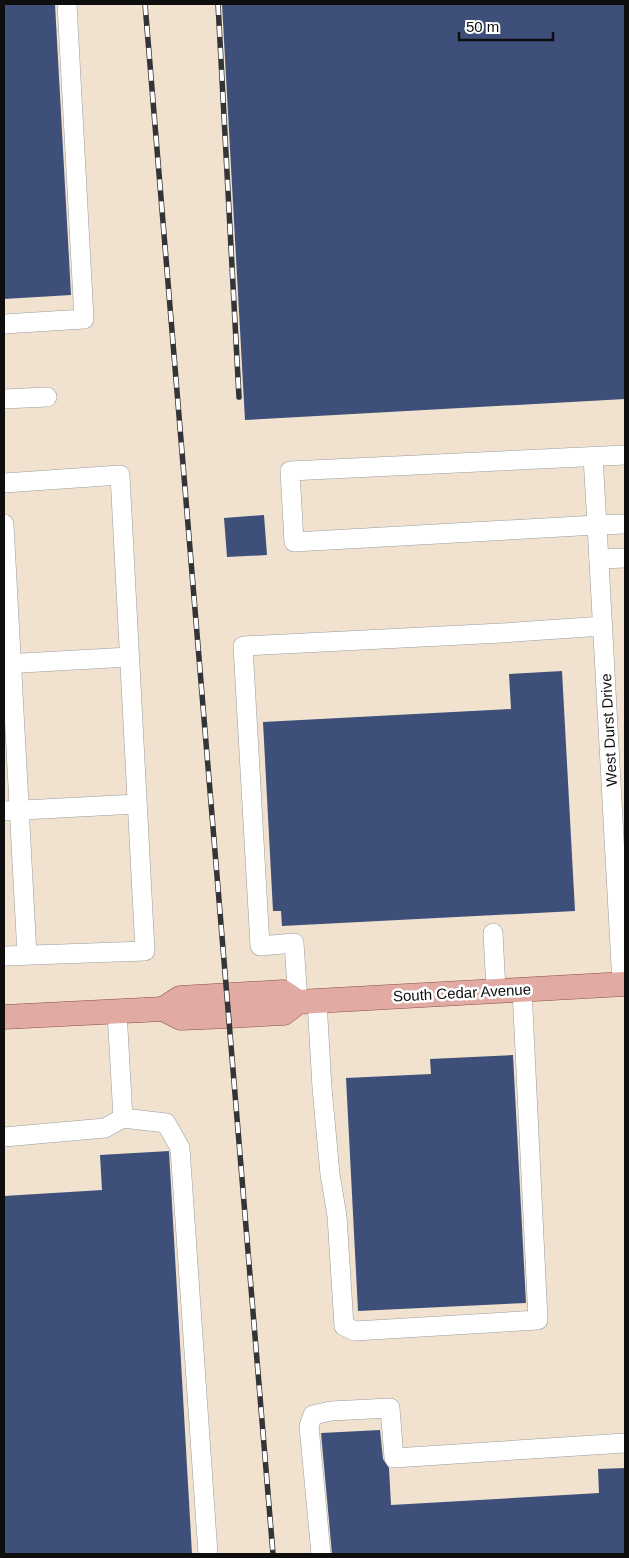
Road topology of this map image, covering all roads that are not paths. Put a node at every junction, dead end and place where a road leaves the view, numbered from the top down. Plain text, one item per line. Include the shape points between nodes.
1 (67, 4) edge
2 (4, 324) edge
3 (47, 397) dead end
4 (4, 399) edge
5 (625, 455) edge
6 (593, 457) junction
7 (4, 482) edge
8 (4, 524) edge
9 (625, 524) edge
10 (597, 525) junction
11 (625, 558) edge
12 (599, 559) junction
13 (603, 626) junction
14 (129, 657) junction
15 (8, 664) edge
16 (617, 742) edge
17 (138, 804) junction
18 (12, 810) edge
19 (620, 853) edge
20 (493, 933) dead end
21 (27, 955) junction
22 (4, 956) edge
23 (624, 984) edge
24 (522, 989) junction
25 (496, 991) junction
26 (308, 1001) junction
27 (117, 1011) junction
28 (4, 1017) edge
29 (123, 1118) junction
30 (4, 1136) edge
31 (625, 1442) edge
32 (208, 1554) edge
33 (320, 1554) edge

1 - 2 street via 84,319
3 - 4 street
5 - 6 street
6 - 10 street, West Durst Drive
6 - 10 street via 290,471 294,542
7 - 14 street via 120,475
8 - 15 street
9 - 10 street
10 - 12 street, West Durst Drive
11 - 12 street
12 - 13 street, West Durst Drive
13 - 16 street, West Durst Drive
13 - 26 street via 243,646 260,946 294,943
14 - 15 street
14 - 17 street
15 - 18 street
16 - 19 street, West Durst Drive
17 - 18 street
17 - 21 street via 145,951
18 - 21 street
19 - 23 street, West Durst Drive
20 - 25 street
21 - 22 street
23 - 24 main road, South Cedar Avenue
24 - 25 main road, South Cedar Avenue
24 - 26 street via 538,1320 355,1331 344,1326 338,1216
25 - 26 main road, South Cedar Avenue
26 - 27 main road, South Cedar Avenue via 283,992 180,998 163,1009
27 - 28 main road, South Cedar Avenue
27 - 29 street
29 - 30 street via 105,1128
29 - 32 street via 166,1123 180,1148
31 - 33 street via 394,1458 390,1408 313,1415 309,1426

